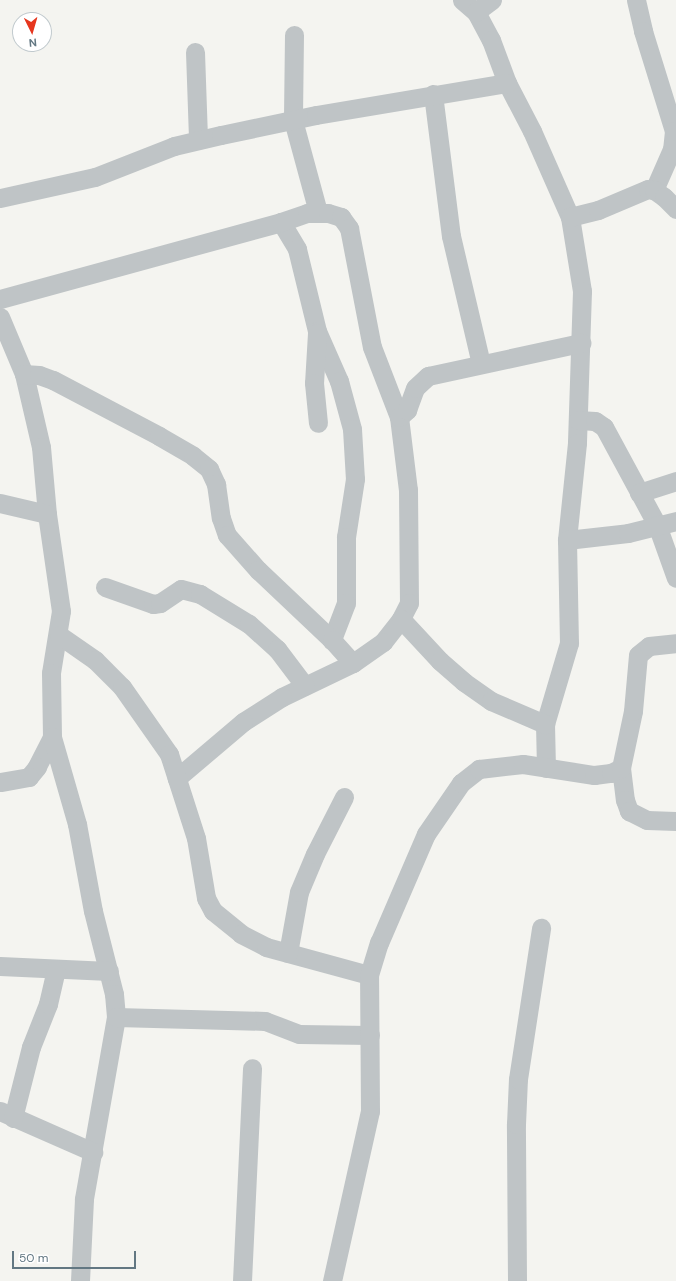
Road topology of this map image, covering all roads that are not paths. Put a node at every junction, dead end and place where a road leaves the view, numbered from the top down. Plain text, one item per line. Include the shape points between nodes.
1 (492, 0) edge
2 (636, 0) edge
3 (469, 6) edge
4 (294, 35) dead end
5 (195, 52) dead end
6 (507, 82) junction
7 (433, 94) junction
8 (293, 120) junction
9 (675, 131) edge
10 (198, 140) junction
11 (654, 190) junction
12 (0, 198) edge
13 (676, 210) edge
14 (318, 212) junction
15 (570, 217) junction
16 (281, 222) junction
17 (0, 298) edge
18 (0, 317) edge
19 (317, 331) junction
20 (581, 343) junction
21 (481, 364) junction
22 (24, 374) junction
23 (400, 417) junction
24 (578, 420) junction
25 (318, 423) dead end
26 (676, 481) edge
27 (640, 492) junction
28 (0, 503) edge
29 (46, 514) junction
30 (676, 521) edge
31 (657, 525) junction
32 (567, 540) junction
33 (676, 578) edge
34 (105, 587) dead end
35 (401, 620) junction
36 (59, 635) junction
37 (332, 640) junction
38 (676, 643) edge
39 (353, 663) junction
40 (305, 686) junction
41 (545, 724) junction
42 (52, 737) junction
43 (546, 768) junction
44 (621, 768) junction
45 (177, 778) junction
46 (0, 782) edge
47 (344, 797) dead end
48 (676, 822) edge
49 (541, 928) dead end
50 (288, 953) junction
51 (0, 966) edge
52 (56, 969) junction
53 (109, 971) junction
54 (369, 976) junction
55 (116, 1017) junction
56 (370, 1035) junction
57 (252, 1068) dead end
58 (7, 1115) edge
59 (93, 1152) junction
60 (80, 1281) edge
61 (242, 1281) edge
62 (332, 1281) edge
63 (517, 1281) edge

1 - 3 street
2 - 9 street
3 - 6 street via 491,40
4 - 8 street
5 - 10 street
6 - 7 street
6 - 15 street
7 - 8 street
7 - 21 street via 451,236
8 - 10 street
8 - 14 street
9 - 11 street via 672,149
10 - 12 street via 174,146 94,177
11 - 13 street
11 - 15 street via 639,191 598,210
14 - 16 street
14 - 23 street via 341,217 349,228 372,347
15 - 20 street via 582,291
16 - 17 street
16 - 19 street via 297,249
18 - 22 street
19 - 25 street via 314,383
19 - 37 street via 339,381 352,429 355,453 355,479 346,538 346,604
20 - 21 street
20 - 24 street
21 - 23 street via 428,376 421,380 415,388 407,410
22 - 29 street via 41,447
22 - 37 street via 39,375 53,380 159,436 193,456 209,469 216,484 221,518 227,535 258,570
23 - 35 street via 408,490 410,558 409,603
24 - 27 street via 595,421 604,427
24 - 32 street
26 - 27 street
27 - 31 street
28 - 29 street
29 - 36 street via 61,610
30 - 31 street
31 - 32 street via 628,533
31 - 33 street
32 - 41 street via 569,643
34 - 40 street via 153,604 160,603 182,589 200,594 249,624 277,649
35 - 39 street via 383,642
35 - 41 street via 464,682 491,701
36 - 42 street via 51,674
36 - 45 street via 95,660 122,687 169,754
37 - 39 street
38 - 44 street via 649,646 638,655 633,711
39 - 40 street
40 - 45 street via 243,722
41 - 43 street
42 - 46 street via 37,767 28,777
42 - 53 street via 77,824 93,911
43 - 44 street via 594,776 611,774
43 - 54 street via 524,764 479,769 461,783 426,834 379,943
44 - 48 street via 625,800 630,811 647,820
45 - 50 street via 196,838 206,898 214,911 241,934
47 - 50 street via 315,854 300,892
49 - 63 street via 518,1079
50 - 54 street
51 - 52 street
52 - 53 street
52 - 58 street via 48,1004
53 - 55 street
54 - 56 street
55 - 56 street via 265,1021 299,1034
55 - 59 street
56 - 62 street via 370,1111
57 - 61 street
58 - 59 street
59 - 60 street via 84,1199

